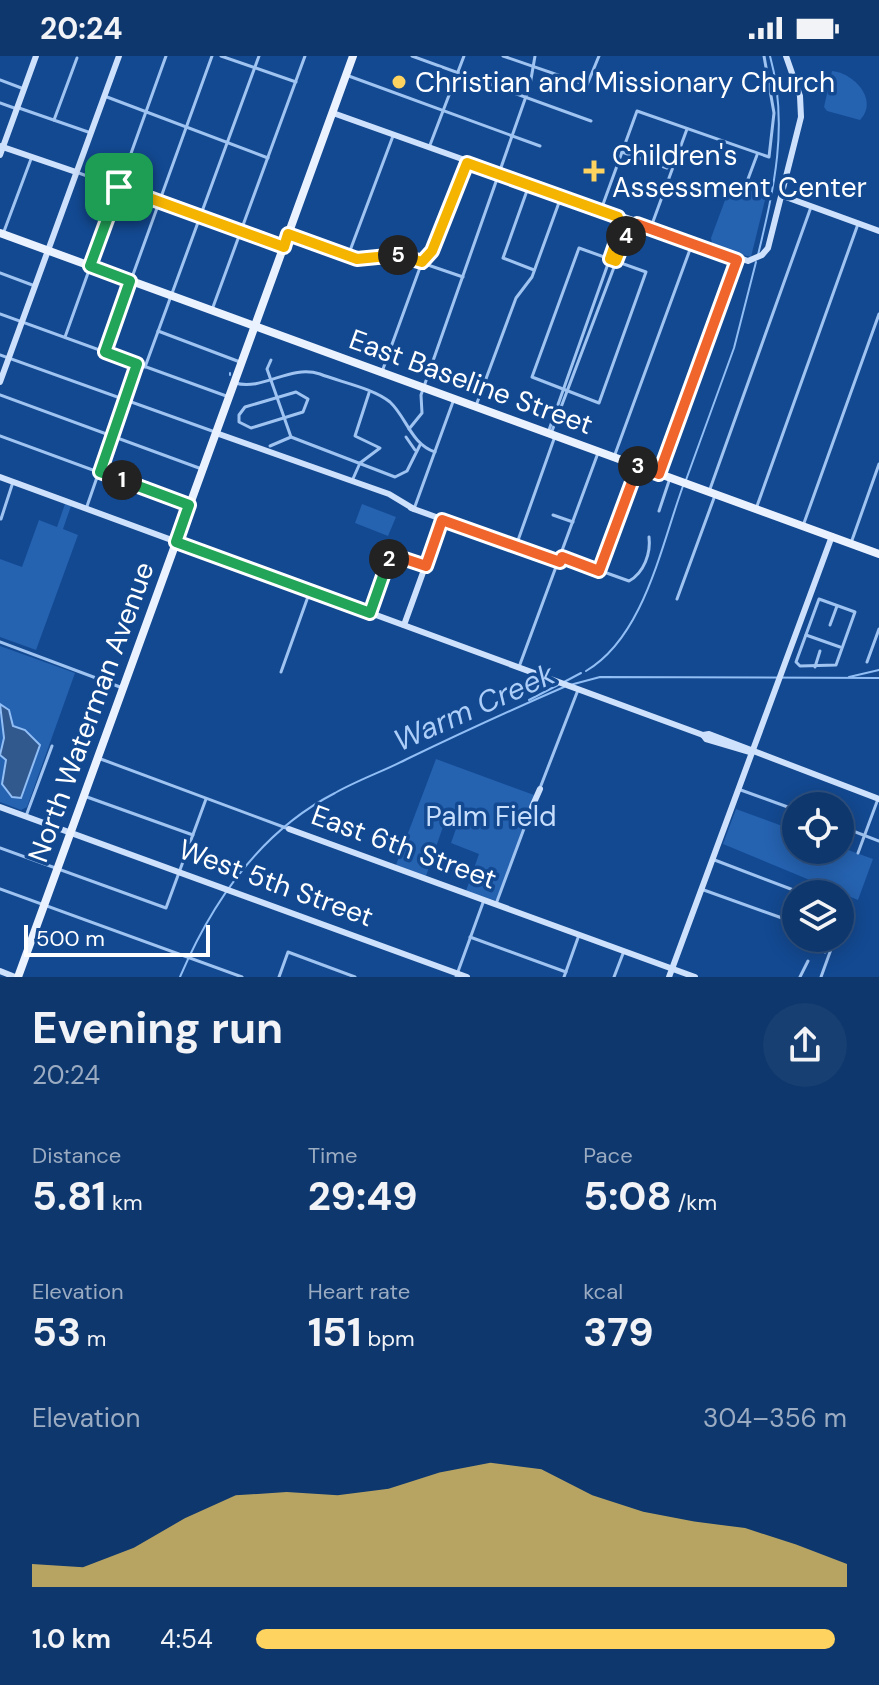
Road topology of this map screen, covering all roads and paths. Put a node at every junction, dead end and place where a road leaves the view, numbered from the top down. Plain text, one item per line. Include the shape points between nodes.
1 (36, 56) edge
2 (119, 56) edge
3 (166, 56) edge
4 (212, 56) edge
5 (221, 56) edge
6 (259, 56) edge
7 (305, 56) edge
8 (353, 56) edge
9 (412, 56) edge
10 (464, 56) edge
11 (503, 56) edge
12 (535, 56) edge
13 (764, 56) edge
14 (786, 56) edge
15 (596, 57) edge
16 (77, 58) dead end
17 (255, 67) junction
18 (533, 67) junction
19 (456, 72) junction
20 (346, 75) junction
21 (0, 80) edge
22 (296, 82) junction
23 (24, 89) junction
24 (104, 96) junction
25 (526, 97) junction
26 (0, 103) edge
27 (17, 108) junction
28 (146, 111) junction
29 (442, 111) junction
30 (333, 113) junction
31 (54, 120) junction
32 (591, 121) dead end
33 (186, 127) junction
34 (687, 129) junction
35 (91, 133) junction
36 (393, 136) junction
37 (512, 136) junction
38 (227, 143) junction
39 (2, 146) edge
40 (540, 146) dead end
41 (428, 148) junction
42 (622, 152) junction
43 (0, 155) edge
44 (757, 155) junction
45 (32, 156) junction
46 (268, 158) junction
47 (467, 163) junction
48 (667, 168) dead end
49 (76, 172) junction
50 (498, 173) junction
51 (529, 185) junction
52 (119, 187) junction
53 (745, 187) dead end
54 (783, 196) junction
55 (561, 197) junction
56 (159, 202) junction
57 (811, 207) junction
58 (600, 211) junction
59 (200, 216) junction
60 (618, 217) junction
61 (637, 224) junction
62 (858, 224) junction
63 (650, 229) junction
64 (241, 231) junction
65 (879, 231) edge
66 (2, 233) edge
67 (288, 234) junction
68 (692, 244) junction
69 (284, 247) junction
70 (48, 250) junction
71 (348, 256) junction
72 (610, 259) junction
73 (737, 260) junction
74 (616, 261) junction
75 (422, 262) junction
76 (90, 266) junction
77 (535, 270) junction
78 (0, 273) edge
79 (464, 277) junction
80 (130, 281) junction
81 (35, 286) junction
82 (171, 296) junction
83 (212, 311) junction
84 (0, 314) edge
85 (879, 314) edge
86 (22, 322) junction
87 (254, 326) junction
88 (586, 326) junction
89 (592, 328) junction
90 (158, 331) junction
91 (65, 337) junction
92 (105, 352) junction
93 (0, 355) edge
94 (9, 358) junction
95 (270, 361) dead end
96 (241, 362) junction
97 (137, 364) junction
98 (145, 367) junction
99 (382, 373) junction
100 (269, 379) junction
101 (0, 382) edge
102 (234, 382) junction
103 (424, 388) junction
104 (566, 390) junction
105 (369, 393) junction
106 (0, 395) edge
107 (229, 397) junction
108 (276, 398) junction
109 (454, 399) junction
110 (124, 400) junction
111 (476, 407) junction
112 (282, 418) junction
113 (409, 429) junction
114 (216, 433) junction
115 (552, 435) junction
116 (0, 436) edge
117 (112, 436) junction
118 (291, 437) junction
119 (406, 437) dead end
120 (420, 445) junction
121 (270, 446) dead end
122 (415, 450) junction
123 (598, 451) junction
124 (435, 452) junction
125 (614, 457) junction
126 (360, 463) junction
127 (879, 464) edge
128 (636, 465) junction
129 (202, 469) junction
130 (100, 472) junction
131 (659, 474) junction
132 (0, 477) edge
133 (670, 478) junction
134 (352, 481) junction
135 (13, 482) junction
136 (712, 493) junction
137 (189, 505) junction
138 (86, 509) junction
139 (414, 509) junction
140 (756, 509) junction
141 (659, 511) dead end
142 (553, 515) dead end
143 (1, 519) edge
144 (442, 520) junction
145 (574, 522) junction
146 (803, 526) junction
147 (832, 536) junction
148 (649, 537) dead end
149 (176, 542) junction
150 (851, 543) junction
151 (516, 546) junction
152 (879, 554) edge
153 (561, 559) junction
154 (426, 566) junction
155 (599, 571) junction
156 (310, 591) junction
157 (677, 599) dead end
158 (806, 604) junction
159 (837, 606) junction
160 (816, 607) junction
161 (371, 609) junction
162 (404, 625) junction
163 (830, 625) dead end
164 (879, 629) edge
165 (806, 635) junction
166 (0, 642) edge
167 (791, 645) junction
168 (801, 648) junction
169 (842, 648) junction
170 (820, 651) dead end
171 (867, 662) dead end
172 (519, 667) junction
173 (815, 667) junction
174 (281, 672) dead end
175 (123, 688) junction
176 (578, 690) junction
177 (52, 746) dead end
178 (751, 752) junction
179 (98, 758) junction
180 (540, 789) joint
181 (738, 789) junction
182 (84, 795) junction
183 (206, 799) junction
184 (878, 799) edge
185 (782, 805) edge
186 (2, 807) edge
187 (532, 807) joint
188 (26, 816) junction
189 (0, 817) edge
190 (289, 829) joint
191 (854, 831) edge
192 (71, 832) junction
193 (193, 835) junction
194 (865, 835) junction
195 (879, 841) edge
196 (0, 848) edge
197 (858, 853) dead end
198 (712, 859) junction
199 (57, 868) junction
200 (180, 871) junction
201 (782, 886) edge
202 (0, 889) edge
203 (701, 889) junction
204 (484, 900) junction
205 (496, 904) junction
206 (44, 905) junction
207 (782, 918) edge
208 (579, 935) junction
209 (470, 937) junction
210 (624, 951) junction
211 (828, 952) edge
212 (808, 961) dead end
213 (672, 969) junction
214 (0, 971) edge
215 (566, 972) junction
216 (457, 975) edge
217 (800, 976) edge
218 (17, 977) edge
219 (242, 977) edge
220 (279, 977) edge
221 (355, 977) edge
222 (467, 977) edge
223 (564, 977) edge
224 (614, 977) edge
225 (669, 977) edge
226 (695, 977) edge
227 (821, 977) edge

1 - 23 street
2 - 24 street
3 - 28 street
4 - 33 street
5 - 17 street
6 - 17 street
7 - 22 street
8 - 20 main road, North Waterman Avenue
9 - 19 street
10 - 19 street
11 - 18 street
12 - 18 street
13 - 44 street via 774,113 769,157
14 - 54 street via 800,96 801,117
15 - 18 street via 587,85
16 - 31 street
17 - 22 street
17 - 38 street
18 - 25 street
19 - 25 street
19 - 29 street
20 - 29 street
20 - 30 main road, North Waterman Avenue
21 - 23 street
22 - 46 street
23 - 27 street
24 - 28 street
24 - 35 street
25 - 32 street
25 - 37 street
26 - 27 street
27 - 31 street
27 - 39 street
28 - 33 street
28 - 52 street
29 - 37 street
29 - 41 street
30 - 36 street
30 - 67 main road, North Waterman Avenue
31 - 35 street
33 - 38 street
33 - 56 street
34 - 42 street via 637,111
34 - 44 street
34 - 63 street
35 - 49 street
36 - 41 street
36 - 71 street
37 - 40 street
37 - 50 street
38 - 46 street
38 - 59 street
39 - 43 street
39 - 45 street
41 - 47 street
42 - 48 street
42 - 58 street
44 - 53 street
45 - 49 street
45 - 66 street
46 - 64 street
47 - 50 street
47 - 75 street via 436,245
49 - 52 street
49 - 70 street
50 - 51 street
50 - 79 street
51 - 55 street
51 - 77 street via 503,258
52 - 56 street
52 - 76 street
54 - 57 street
54 - 73 street via 764,254
55 - 58 street
55 - 77 street
56 - 59 street
56 - 80 street
57 - 62 street
57 - 136 street
58 - 60 street
59 - 64 street
59 - 82 street
60 - 61 street
60 - 72 street via 620,230
61 - 63 street
61 - 74 street via 627,233
62 - 65 street
62 - 140 street
63 - 68 street
64 - 69 street
64 - 83 street
66 - 70 main road, East Baseline Street
67 - 69 main road, North Waterman Avenue
67 - 71 street
68 - 73 street
68 - 125 street
69 - 87 main road, North Waterman Avenue
70 - 76 main road, East Baseline Street
70 - 81 street
71 - 75 street via 362,260 396,254
72 - 74 street
72 - 88 street
72 - 104 street via 579,248 532,377
73 - 131 street
74 - 89 street
74 - 104 street via 646,272 599,403
75 - 79 street
75 - 99 street
76 - 80 main road, East Baseline Street
76 - 91 street
77 - 111 street via 516,298
78 - 81 street
79 - 103 street
80 - 82 main road, East Baseline Street
80 - 92 street
81 - 86 street
82 - 83 main road, East Baseline Street
82 - 90 street
83 - 87 main road, East Baseline Street
84 - 86 street
85 - 146 street
86 - 91 street
86 - 94 street
87 - 96 main road, North Waterman Avenue
87 - 99 main road, East Baseline Street
88 - 89 street
88 - 104 street
89 - 104 street
90 - 96 street
90 - 98 street
91 - 92 street
92 - 97 street
93 - 94 street
94 - 101 street
94 - 110 street
95 - 100 street
96 - 102 main road, North Waterman Avenue
97 - 98 street
97 - 110 street
98 - 107 street
99 - 103 main road, East Baseline Street
100 - 102 street
100 - 105 street via 307,370
100 - 108 street
102 - 107 main road, North Waterman Avenue
103 - 109 main road, East Baseline Street
103 - 113 street via 422,413
104 - 115 street
105 - 113 street via 392,404
105 - 126 street via 355,436 380,448
106 - 117 street
107 - 114 main road, North Waterman Avenue
108 - 112 street
108 - 112 street via 297,392 308,399 305,411
108 - 112 street via 244,408 238,420 249,428
109 - 111 main road, East Baseline Street
109 - 124 street
110 - 114 street
110 - 117 street
111 - 115 main road, East Baseline Street
112 - 118 street
113 - 120 street
114 - 129 main road, North Waterman Avenue
114 - 134 street
115 - 123 main road, East Baseline Street
115 - 151 street
116 - 130 street
117 - 129 street
117 - 130 street
118 - 121 street
118 - 126 street
119 - 122 street
120 - 122 street
120 - 124 street
122 - 126 street via 409,468 398,476
123 - 125 main road, East Baseline Street
123 - 145 street
124 - 139 street
125 - 128 main road, East Baseline Street
126 - 134 street
127 - 150 street
128 - 131 main road, East Baseline Street
128 - 155 street
129 - 137 main road, North Waterman Avenue
130 - 137 street
130 - 138 street
131 - 133 main road, East Baseline Street
132 - 135 street
133 - 136 main road, East Baseline Street
133 - 141 street
134 - 139 street
135 - 138 street
135 - 143 street
136 - 140 main road, East Baseline Street
136 - 157 street
137 - 149 main road, North Waterman Avenue
138 - 149 street
139 - 144 street
140 - 146 main road, East Baseline Street
142 - 145 street
144 - 151 street
144 - 154 street
145 - 153 street
146 - 147 main road, East Baseline Street
147 - 150 main road, East Baseline Street
147 - 158 street
148 - 155 street via 648,556 633,580
149 - 156 street
149 - 175 main road, North Waterman Avenue
150 - 152 main road, East Baseline Street
151 - 153 street
153 - 155 street
153 - 172 street
154 - 161 street via 392,556
154 - 162 street
156 - 161 street
156 - 174 street
158 - 160 street
158 - 167 street
159 - 160 street via 819,599
159 - 163 street
159 - 169 street via 855,612
160 - 165 street
161 - 162 street
162 - 172 street
164 - 171 street
165 - 168 street
165 - 169 street
166 - 175 street
167 - 168 street
167 - 178 street
168 - 173 street via 797,665
169 - 173 street via 834,666
170 - 173 street
172 - 176 street
175 - 179 main road, North Waterman Avenue
176 - 178 street
176 - 180 street
177 - 188 street
178 - 181 street
178 - 184 street
179 - 182 main road, North Waterman Avenue
179 - 183 street, East 6th Street
180 - 187 street
181 - 185 street
181 - 198 street
182 - 192 main road, North Waterman Avenue
182 - 193 street
183 - 190 street, East 6th Street
183 - 193 street
184 - 194 street
186 - 188 street, West 5th Street
186 - 189 street
187 - 205 street
188 - 192 street, West 5th Street
190 - 204 street, East 6th Street
191 - 194 street
192 - 199 main road, North Waterman Avenue
192 - 200 street, West 5th Street
193 - 200 street
194 - 195 street
194 - 197 street
196 - 199 street
198 - 201 street
198 - 203 street
199 - 200 street via 166,908
199 - 206 main road, North Waterman Avenue
200 - 216 street, West 5th Street
202 - 206 street
203 - 207 street
203 - 213 street
204 - 205 street, East 6th Street
204 - 209 street
205 - 208 street, East 6th Street
206 - 218 main road, North Waterman Avenue
206 - 219 street
208 - 210 street, East 6th Street
208 - 215 street
209 - 215 street
209 - 216 street
210 - 213 street, East 6th Street
210 - 224 street
211 - 227 street
212 - 217 street
213 - 225 street
213 - 226 street, East 6th Street
214 - 218 street
215 - 223 street
216 - 222 street, West 5th Street
220 - 221 street via 288,952

